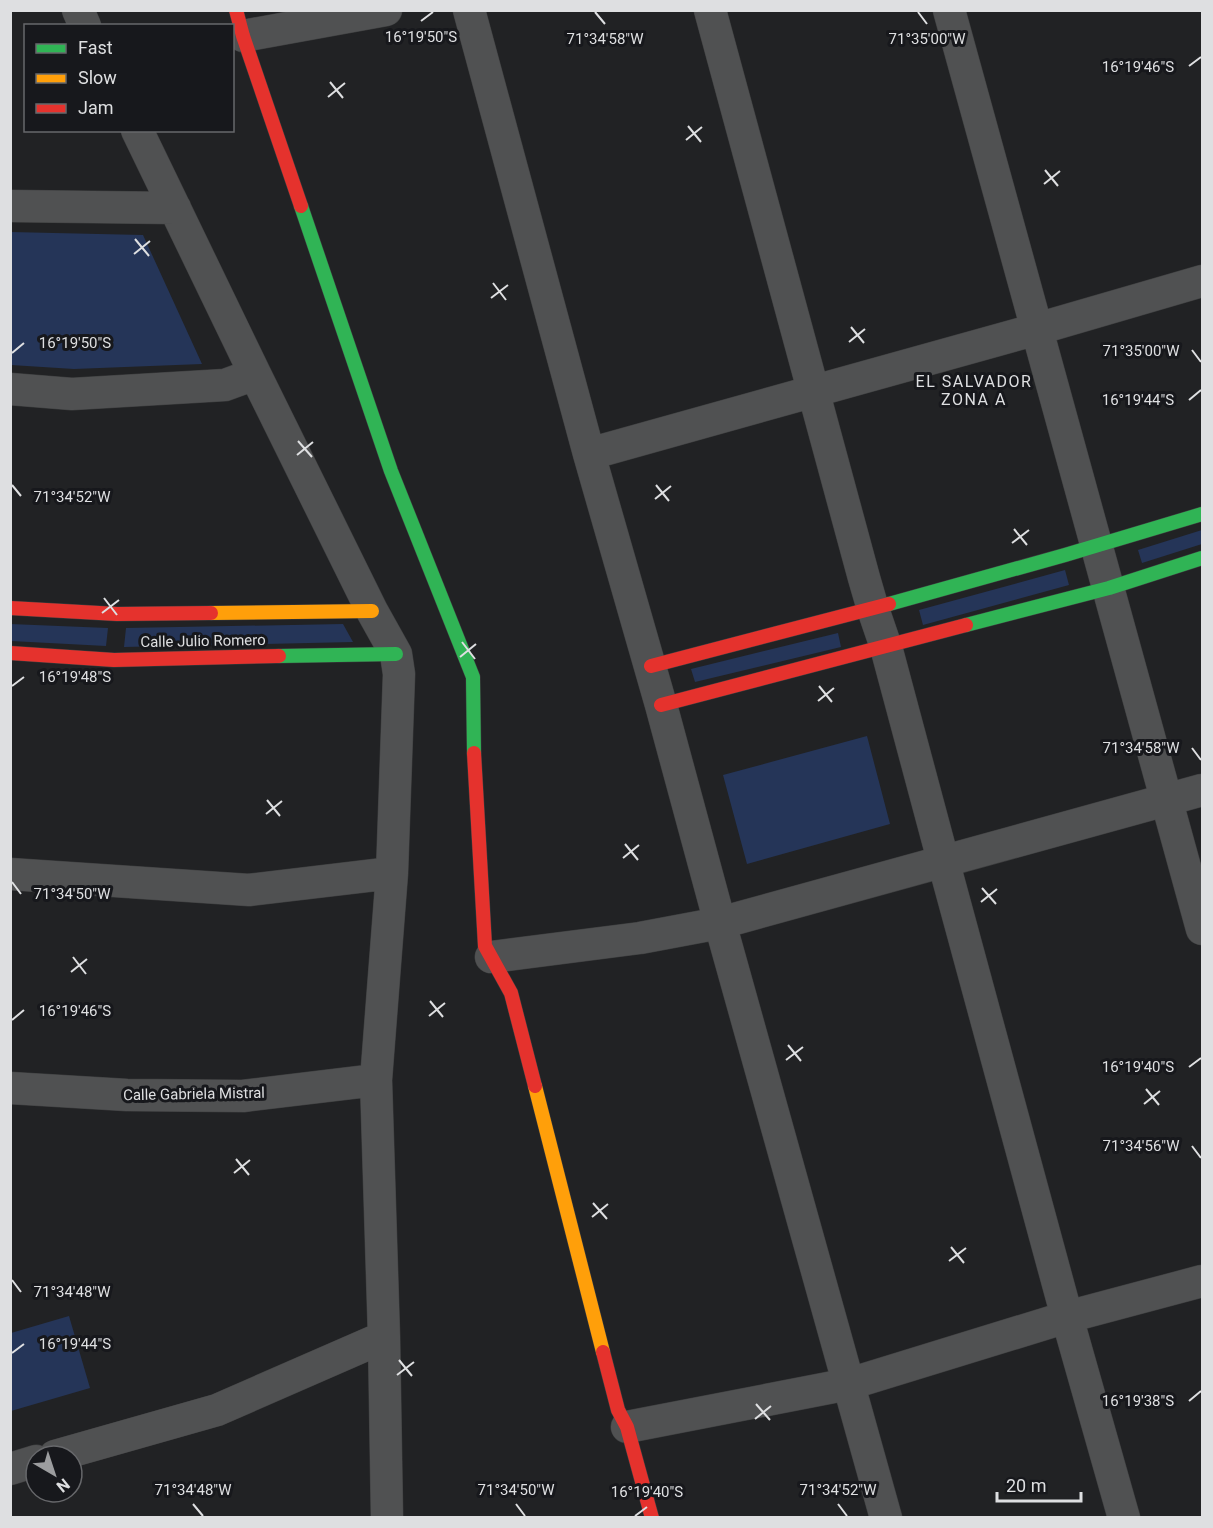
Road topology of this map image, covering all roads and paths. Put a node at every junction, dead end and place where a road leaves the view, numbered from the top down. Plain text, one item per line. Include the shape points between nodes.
1 (78, 10) edge
2 (386, 10) edge
3 (469, 10) edge
4 (710, 10) edge
5 (949, 10) edge
6 (239, 23) edge
7 (84, 24) edge
8 (137, 132) edge
9 (10, 206) edge
10 (175, 208) junction
11 (1203, 281) edge
12 (1037, 329) junction
13 (255, 374) junction
14 (10, 389) edge
15 (813, 391) junction
16 (589, 454) junction
17 (1203, 514) edge
18 (1098, 546) junction
19 (1203, 558) edge
20 (1109, 588) junction
21 (10, 608) edge
22 (873, 609) junction
23 (372, 610) junction
24 (886, 647) junction
25 (10, 653) edge
26 (396, 654) junction
27 (651, 666) junction
28 (662, 705) junction
29 (1203, 790) edge
30 (1167, 800) junction
31 (943, 860) junction
32 (392, 873) junction
33 (10, 874) edge
34 (720, 922) junction
35 (1203, 929) edge
36 (491, 957) junction
37 (376, 1080) junction
38 (10, 1088) edge
39 (1203, 1281) edge
40 (1067, 1317) junction
41 (384, 1337) junction
42 (849, 1384) junction
43 (627, 1427) junction
44 (84, 1448) edge
45 (387, 1518) edge
46 (652, 1518) edge
47 (886, 1518) edge
48 (1124, 1518) edge

1 - 7 street
2 - 6 street
3 - 16 street
4 - 15 street
5 - 12 street
6 - 36 street via 391,471 473,677 485,946
8 - 10 street
9 - 10 street
10 - 13 street
11 - 12 street
12 - 15 street
12 - 18 street
13 - 14 street via 225,385 72,394
13 - 23 street
15 - 16 street
15 - 22 street
16 - 27 street
17 - 18 street
18 - 20 street
18 - 22 street
19 - 20 street
20 - 24 street
20 - 30 street
21 - 23 street, Calle Julio Romero via 117,614
22 - 24 street
22 - 27 street
23 - 26 street
24 - 28 street
24 - 31 street
25 - 26 street, Calle Julio Romero via 114,660
26 - 32 street via 399,674
27 - 28 street
28 - 34 street
29 - 30 street
30 - 31 street
30 - 35 street
31 - 34 street
31 - 40 street
32 - 33 street via 249,890
32 - 37 street
34 - 36 street via 640,938
34 - 42 street
36 - 43 street via 511,993 618,1410
37 - 38 street, Calle Gabriela Mistral via 243,1096
37 - 41 street
39 - 40 street
40 - 42 street
40 - 48 street
41 - 44 street via 217,1410
41 - 45 street
42 - 43 street
42 - 47 street
43 - 46 street

